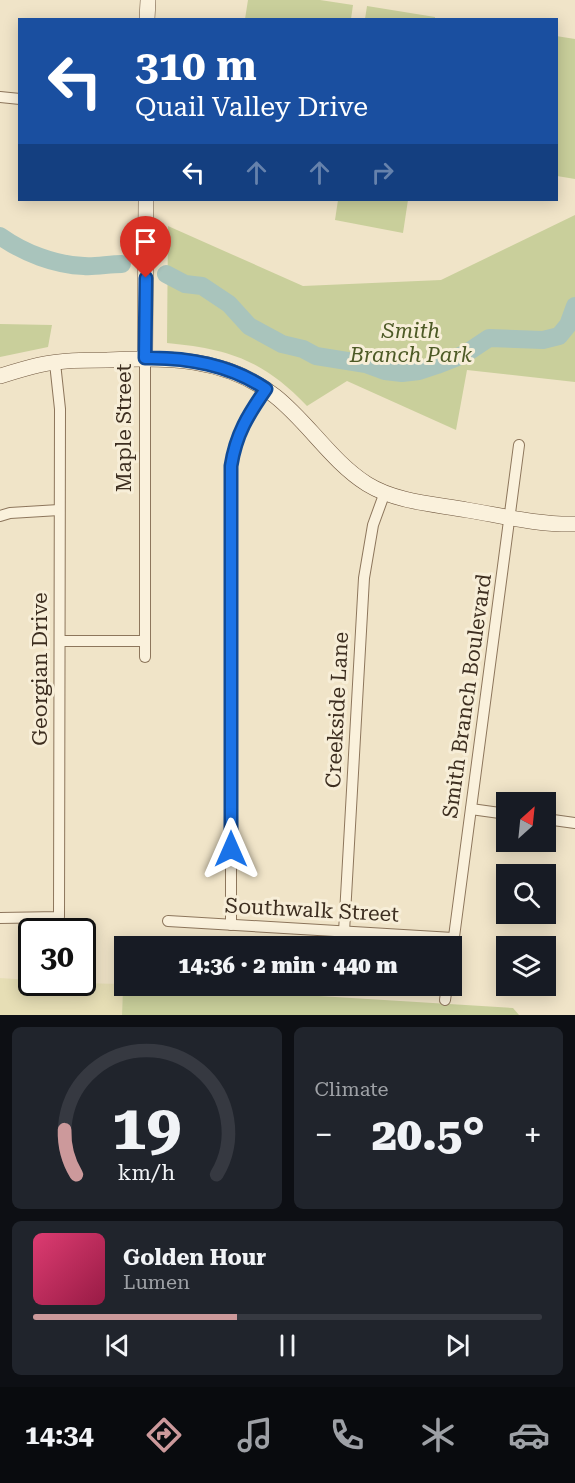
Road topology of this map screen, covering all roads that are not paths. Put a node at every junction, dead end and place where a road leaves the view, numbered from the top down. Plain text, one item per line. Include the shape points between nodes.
1 (148, 0) edge
2 (147, 18) edge
3 (0, 97) edge
4 (18, 99) edge
5 (146, 201) edge
6 (145, 358) junction
7 (55, 363) junction
8 (0, 376) edge
9 (266, 389) junction
10 (519, 446) dead end
11 (385, 492) junction
12 (59, 510) junction
13 (0, 516) edge
14 (511, 517) junction
15 (575, 524) edge
16 (61, 641) junction
17 (144, 641) junction
18 (145, 657) dead end
19 (471, 809) junction
20 (496, 812) edge
21 (556, 820) edge
22 (575, 823) edge
23 (0, 918) edge
24 (168, 921) dead end
25 (231, 925) junction
26 (344, 932) junction
27 (417, 936) edge
28 (453, 936) edge
29 (446, 996) edge
30 (445, 1000) dead end

1 - 2 street
3 - 4 street
5 - 6 street, Maple Street
6 - 7 street
6 - 9 street via 218,366
6 - 17 street, Maple Street
7 - 8 street
7 - 12 street, Georgian Drive via 60,410
9 - 11 street via 335,457 367,484
9 - 25 street via 241,428 231,466
10 - 14 street, Smith Branch Boulevard
11 - 14 street via 404,499
11 - 26 street, Creekside Lane via 373,525 364,578
12 - 13 street
12 - 16 street, Georgian Drive
14 - 15 street
14 - 19 street, Smith Branch Boulevard
16 - 17 street
16 - 23 street, Georgian Drive via 58,917
17 - 18 street, Maple Street
19 - 20 street
19 - 28 street, Smith Branch Boulevard
21 - 22 street
24 - 25 street, Southwalk Street
25 - 26 street, Southwalk Street
26 - 27 street, Southwalk Street
29 - 30 street

